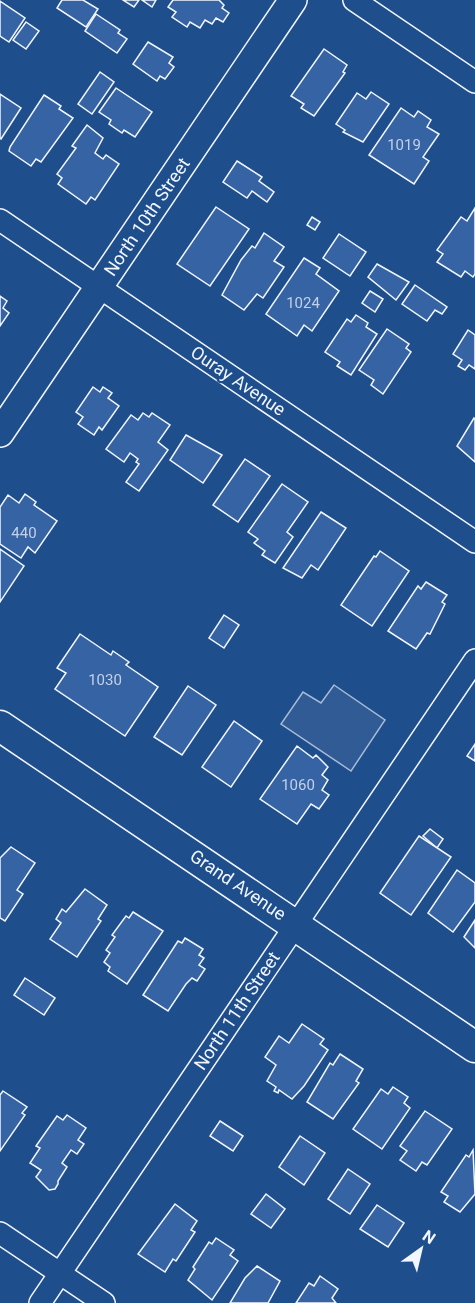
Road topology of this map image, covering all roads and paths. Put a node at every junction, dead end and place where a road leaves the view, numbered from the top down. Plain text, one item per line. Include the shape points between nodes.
1 (294, 0) edge
2 (354, 0) edge
3 (475, 81) edge
4 (0, 220) edge
5 (99, 287) junction
6 (0, 434) edge
7 (475, 542) edge
8 (475, 660) edge
9 (0, 726) edge
10 (295, 923) junction
11 (475, 1047) edge
12 (0, 1233) edge
13 (60, 1274) junction
14 (40, 1303) edge
15 (104, 1303) edge

1 - 5 street, North 10th Street
2 - 3 street
4 - 5 street, Ouray Avenue
5 - 6 street, North 10th Street
5 - 7 street, Ouray Avenue
8 - 10 street, North 11th Street
9 - 10 main road, Grand Avenue
10 - 11 main road, Grand Avenue
10 - 13 street, North 11th Street
12 - 13 street
13 - 14 street, North 11th Street
13 - 15 street

